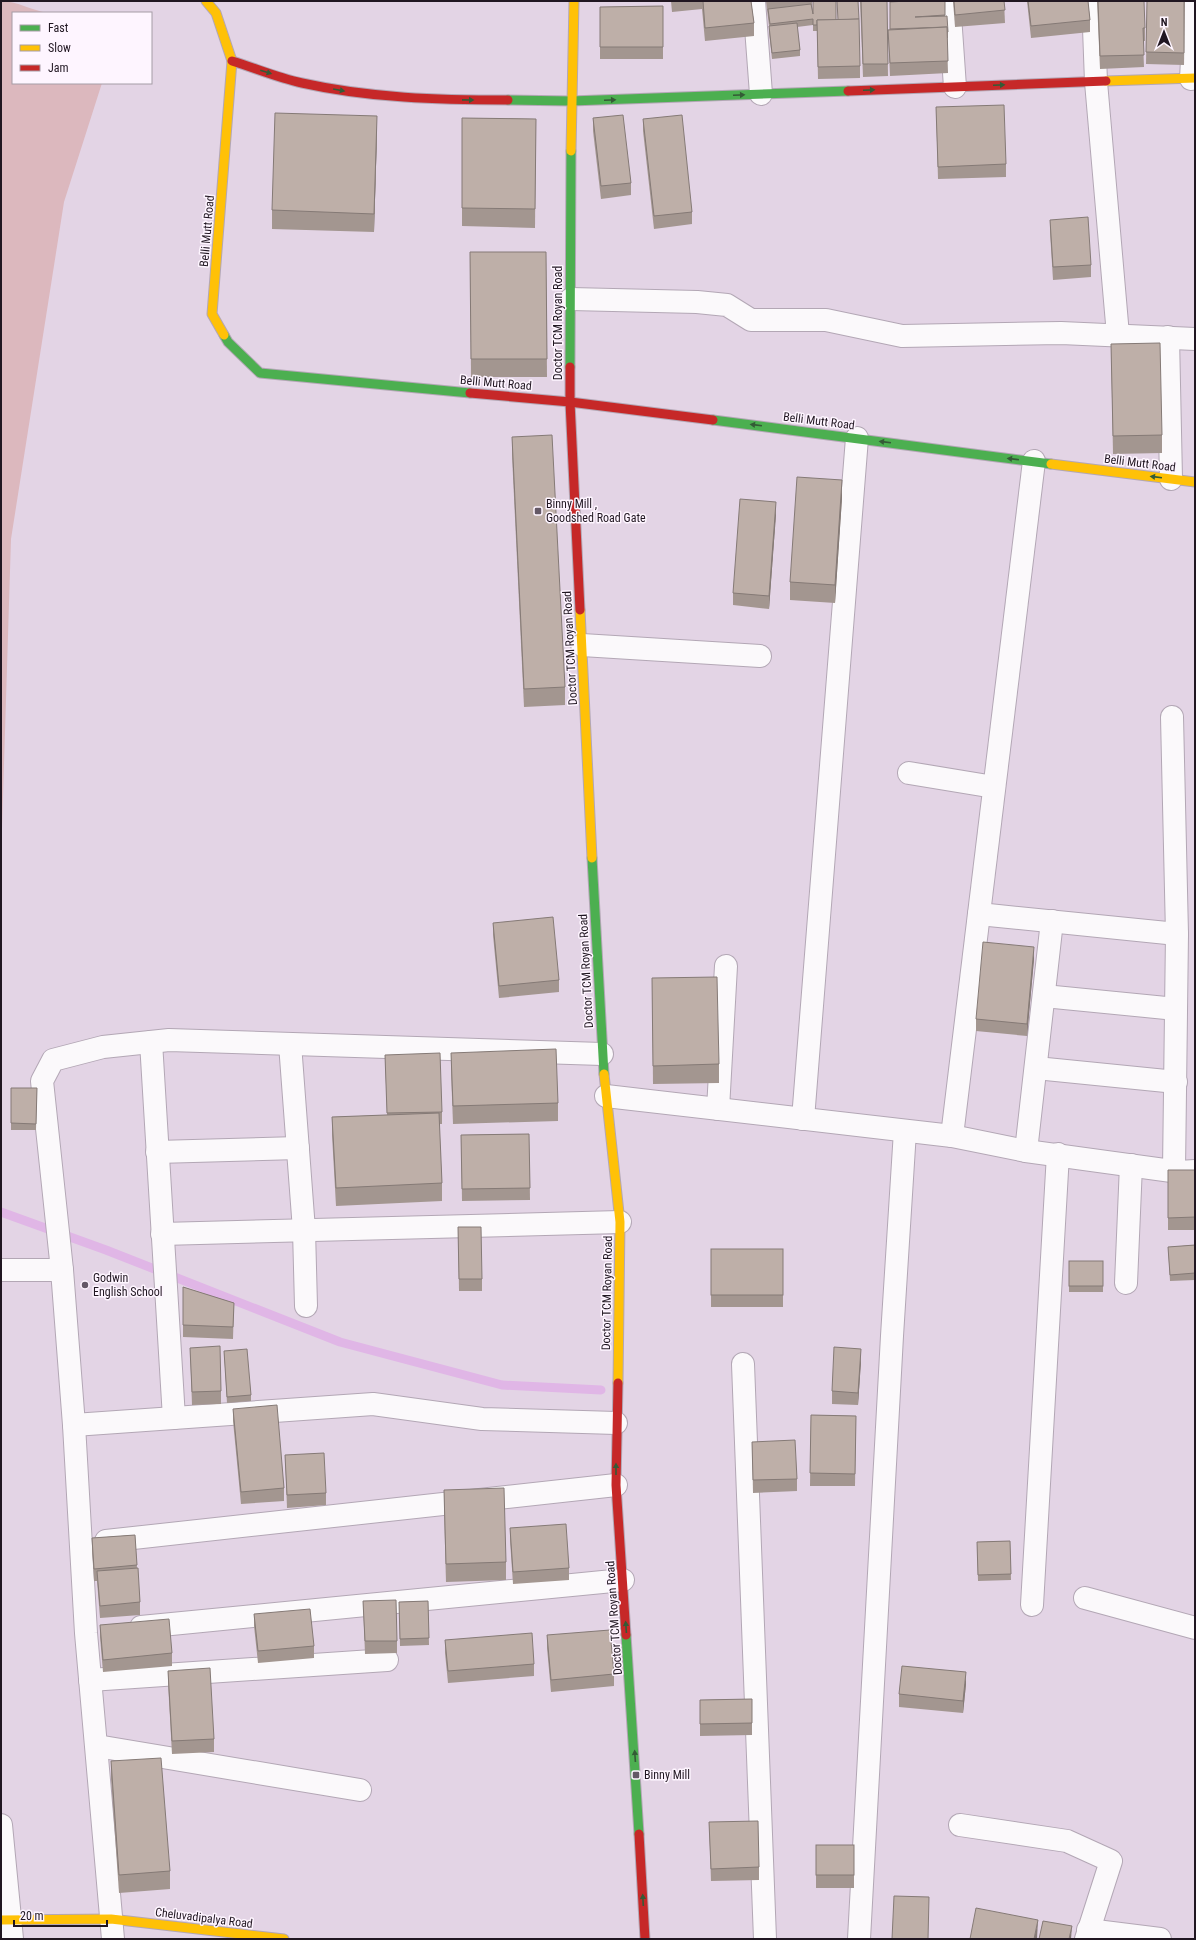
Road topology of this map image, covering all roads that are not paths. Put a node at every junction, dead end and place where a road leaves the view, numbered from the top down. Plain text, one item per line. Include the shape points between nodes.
1 (206, 1) edge
2 (574, 1) edge
3 (754, 1) edge
4 (949, 1) edge
5 (1093, 1) edge
6 (1195, 1) edge
7 (232, 60) junction
8 (1193, 78) edge
9 (1096, 82) junction
10 (955, 87) junction
11 (761, 94) junction
12 (571, 101) junction
13 (571, 299) junction
14 (1118, 334) junction
15 (1168, 337) junction
16 (1195, 339) edge
17 (570, 402) junction
18 (857, 438) junction
19 (1034, 461) junction
20 (1171, 479) junction
21 (1195, 482) edge
22 (582, 645) junction
23 (760, 656) dead end
24 (1172, 717) dead end
25 (909, 773) dead end
26 (994, 787) junction
27 (979, 914) junction
28 (1052, 921) junction
29 (1177, 934) junction
30 (726, 966) dead end
31 (1044, 996) junction
32 (1176, 1009) junction
33 (151, 1042) junction
34 (290, 1044) junction
35 (602, 1054) junction
36 (1036, 1068) junction
37 (1176, 1082) junction
38 (606, 1096) junction
39 (718, 1109) junction
40 (803, 1119) junction
41 (905, 1131) junction
42 (952, 1136) junction
43 (298, 1148) junction
44 (1026, 1151) junction
45 (157, 1152) junction
46 (1058, 1154) junction
47 (1131, 1165) junction
48 (1184, 1171) edge
49 (620, 1222) junction
50 (304, 1230) junction
51 (162, 1234) junction
52 (1, 1270) edge
53 (62, 1270) junction
54 (1126, 1283) dead end
55 (306, 1306) dead end
56 (744, 1364) dead end
57 (174, 1418) junction
58 (616, 1423) junction
59 (74, 1425) junction
60 (616, 1485) junction
61 (79, 1544) junction
62 (623, 1580) junction
63 (1085, 1598) dead end
64 (1032, 1605) dead end
65 (1195, 1628) edge
66 (86, 1633) junction
67 (387, 1660) dead end
68 (90, 1680) junction
69 (96, 1746) junction
70 (360, 1790) dead end
71 (1, 1825) edge
72 (960, 1826) dead end
73 (7, 1926) edge
74 (112, 1929) edge
75 (1087, 1935) edge
76 (284, 1939) edge
77 (644, 1939) edge
78 (765, 1939) edge
79 (859, 1939) edge
80 (1160, 1939) edge

1 - 7 street, Belli Mutt Road via 216,14
2 - 12 street, Doctor TCM Royan Road
3 - 11 street
4 - 10 street
5 - 9 street
6 - 8 street
7 -> 12 street via 300,83 343,91 454,100
7 - 17 street, Belli Mutt Road via 212,314 228,342 260,373
8 - 9 street
10 -> 9 street
9 - 14 street
11 -> 10 street
12 -> 11 street
12 - 13 street, Doctor TCM Royan Road
13 - 14 street via 727,305 751,320 826,320 902,336
13 - 17 street, Doctor TCM Royan Road
14 - 15 street
15 - 16 street
15 - 20 street
18 -> 17 street, Belli Mutt Road
17 - 22 street, Doctor TCM Royan Road
19 -> 18 street, Belli Mutt Road
18 - 40 street
20 -> 19 street, Belli Mutt Road
19 - 26 street
20 - 21 street, Belli Mutt Road
22 - 23 street
22 - 35 street, Doctor TCM Royan Road
24 - 29 street
25 - 26 street
26 - 27 street
27 - 28 street
27 - 42 street
28 - 29 street
28 - 31 street
29 - 32 street
30 - 39 street
31 - 32 street
31 - 36 street
32 - 37 street
33 - 34 street via 168,1040
33 - 45 street
33 - 53 street via 103,1047 53,1060 42,1080
34 - 35 street
34 - 43 street
35 - 38 street, Doctor TCM Royan Road
36 - 37 street
36 - 44 street
37 - 48 street
38 - 39 street
38 - 49 street, Doctor TCM Royan Road
39 - 40 street
40 - 41 street
41 - 42 street
41 - 79 street
42 - 44 street
43 - 45 street
43 - 50 street
44 - 46 street
45 - 51 street
46 - 47 street
46 - 64 street
47 - 48 street
47 - 54 street
49 - 50 street
49 - 58 street, Doctor TCM Royan Road
50 - 51 street
50 - 55 street
51 - 57 street
52 - 53 street
53 - 59 street
56 - 78 street
57 - 58 street via 373,1404 482,1419
57 - 59 street
60 -> 58 street, Doctor TCM Royan Road
59 - 61 street
60 - 61 street
60 - 62 street, Doctor TCM Royan Road
61 - 66 street
62 - 66 street
77 -> 62 street, Doctor TCM Royan Road
63 - 65 street
66 - 68 street
67 - 68 street
68 - 69 street
69 - 70 street
69 - 74 street
71 - 73 street
72 - 75 street via 1068,1841 1111,1861
73 - 74 street, Cheluvadipalya Road
74 - 76 street, Cheluvadipalya Road
75 - 80 street

